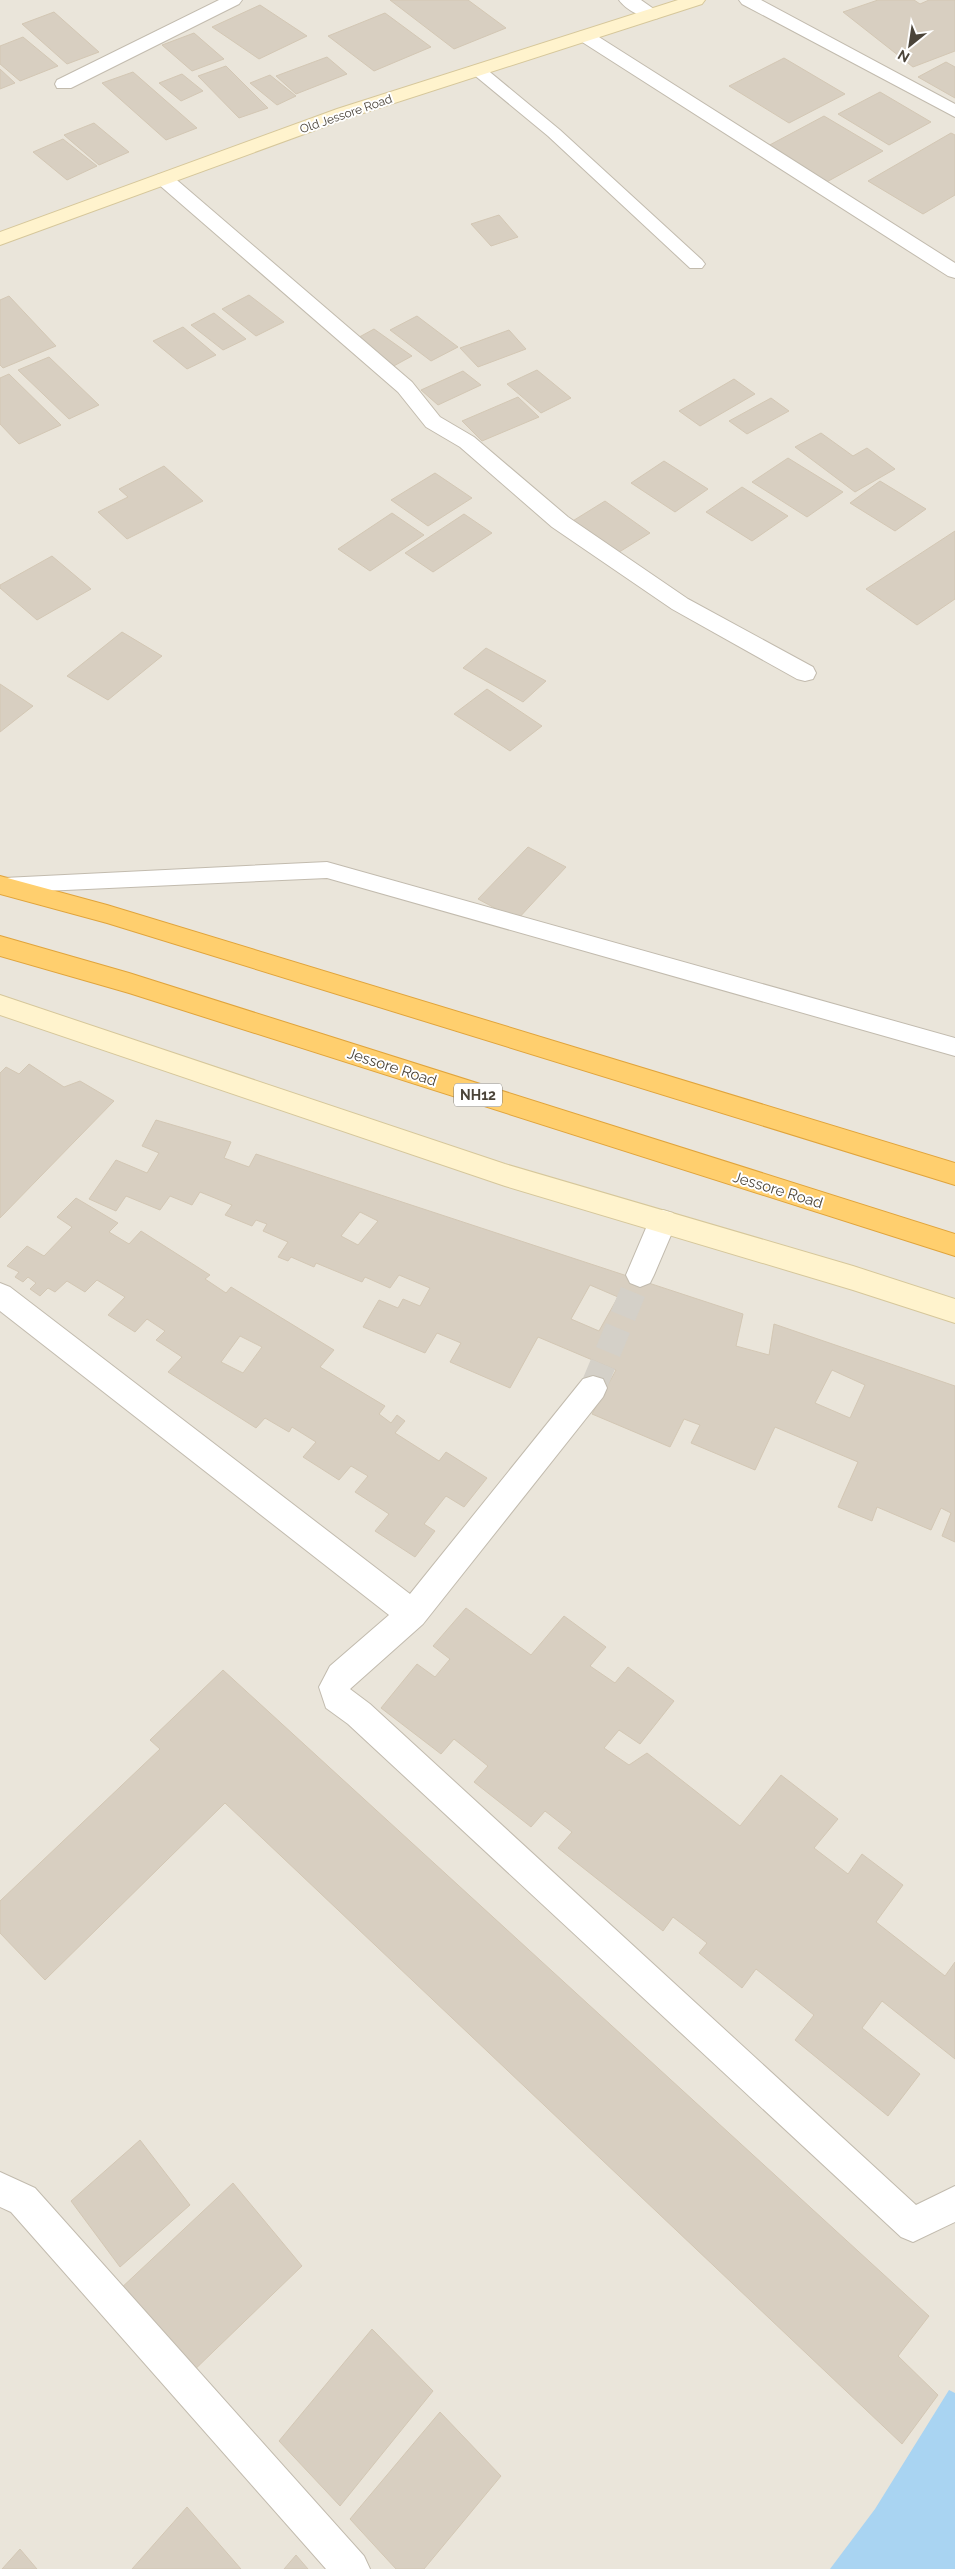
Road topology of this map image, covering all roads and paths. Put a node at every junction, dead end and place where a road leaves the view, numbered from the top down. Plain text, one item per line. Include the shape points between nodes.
1 (233, 0) edge
2 (628, 0) edge
3 (696, 0) edge
4 (748, 0) edge
5 (652, 14) junction
6 (584, 36) junction
7 (479, 71) junction
8 (64, 84) dead end
9 (955, 111) edge
10 (164, 179) junction
11 (0, 239) edge
12 (696, 264) dead end
13 (955, 272) edge
14 (806, 673) dead end
15 (2, 885) edge
16 (0, 946) edge
17 (0, 1005) edge
18 (955, 1047) edge
19 (955, 1174) edge
20 (663, 1221) junction
21 (955, 1245) edge
22 (640, 1275) tunnel mouth
23 (0, 1294) edge
24 (955, 1310) edge
25 (593, 1388) tunnel mouth
26 (412, 1614) junction
27 (0, 2189) edge
28 (955, 2203) edge
29 (351, 2569) edge

1 - 8 street
2 - 5 street
3 - 5 street, Old Jessore Road
4 - 9 street
5 - 6 street, Old Jessore Road
6 - 7 street, Old Jessore Road
6 - 13 street
7 - 10 street, Old Jessore Road via 344,113
7 - 12 lane via 554,133
10 - 11 street, Old Jessore Road
10 - 14 street via 405,387 433,422 467,442 560,522 680,604
15 - 18 lane via 327,870
15 - 19 highway via 107,914
16 - 21 highway, Jessore Road / NH12 via 129,983
17 - 20 street via 496,1172
20 - 22 street
20 - 24 street
23 - 26 street
25 - 26 street
26 - 28 street via 341,1676 334,1687 338,1698 913,2225
27 - 29 street via 23,2200

